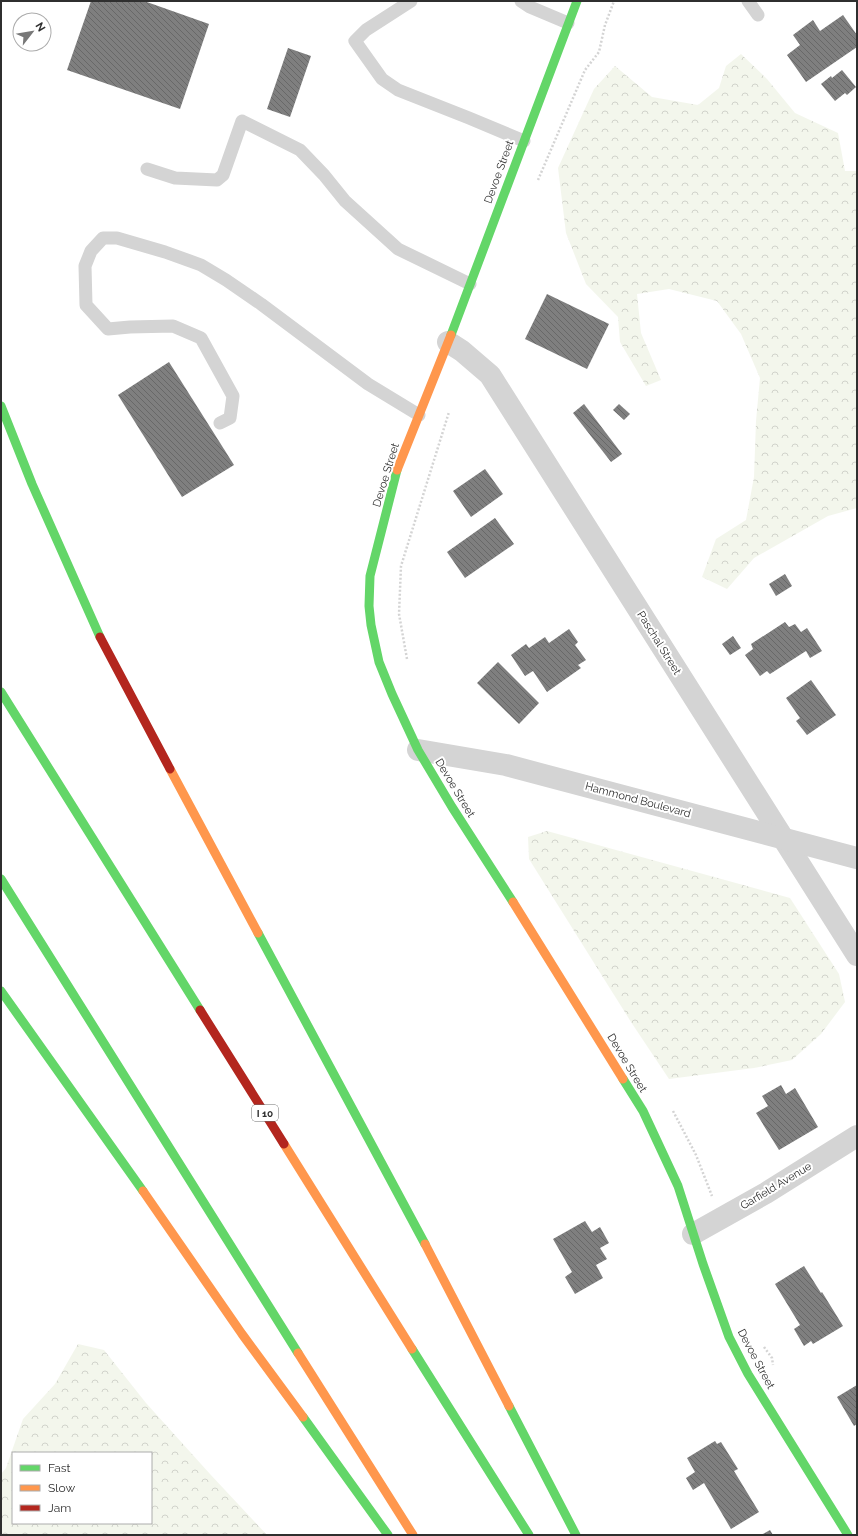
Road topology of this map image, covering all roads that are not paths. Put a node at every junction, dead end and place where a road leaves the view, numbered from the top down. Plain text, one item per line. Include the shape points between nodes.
1 (411, 1) edge
2 (521, 1) edge
3 (577, 1) edge
4 (748, 1) edge
5 (758, 15) dead end
6 (568, 23) junction
7 (524, 141) junction
8 (147, 169) dead end
9 (470, 284) junction
10 (448, 342) junction
11 (1, 406) edge
12 (419, 415) junction
13 (220, 423) dead end
14 (1, 692) edge
15 (418, 750) junction
16 (784, 839) junction
17 (857, 858) edge
18 (1, 879) edge
19 (857, 955) edge
20 (1, 991) edge
21 (857, 1136) edge
22 (693, 1234) junction
23 (388, 1535) edge
24 (413, 1535) edge
25 (529, 1535) edge
26 (576, 1535) edge
27 (848, 1535) edge

1 - 7 lane via 366,30 355,41 382,79 398,90
2 - 6 lane
3 - 6 main road, Devoe Street
4 - 5 lane
6 - 7 main road, Devoe Street
7 - 9 main road, Devoe Street
8 - 9 lane via 175,178 217,180 223,174 242,121 300,150 345,201 398,249
9 - 10 main road, Devoe Street
10 - 12 main road, Devoe Street
10 - 16 street, Paschal Street via 490,375
11 - 26 main road via 32,484 99,636 405,1206
12 - 13 lane via 368,384 262,304 201,264 117,238 103,238 91,251 85,266 86,305 108,329 173,326 201,338 233,396 230,418
12 - 15 main road, Devoe Street via 398,470 370,576 369,606 379,662
14 - 25 main road, I 10
15 - 16 street, Hammond Boulevard via 506,765
15 - 22 main road, Devoe Street via 643,1111 678,1186
16 - 17 street, Hammond Boulevard
16 - 19 street, Paschal Street
18 - 24 main road
20 - 23 main road via 242,1334
21 - 22 street, Garfield Avenue via 766,1193
22 - 27 main road, Devoe Street via 729,1337 748,1374

